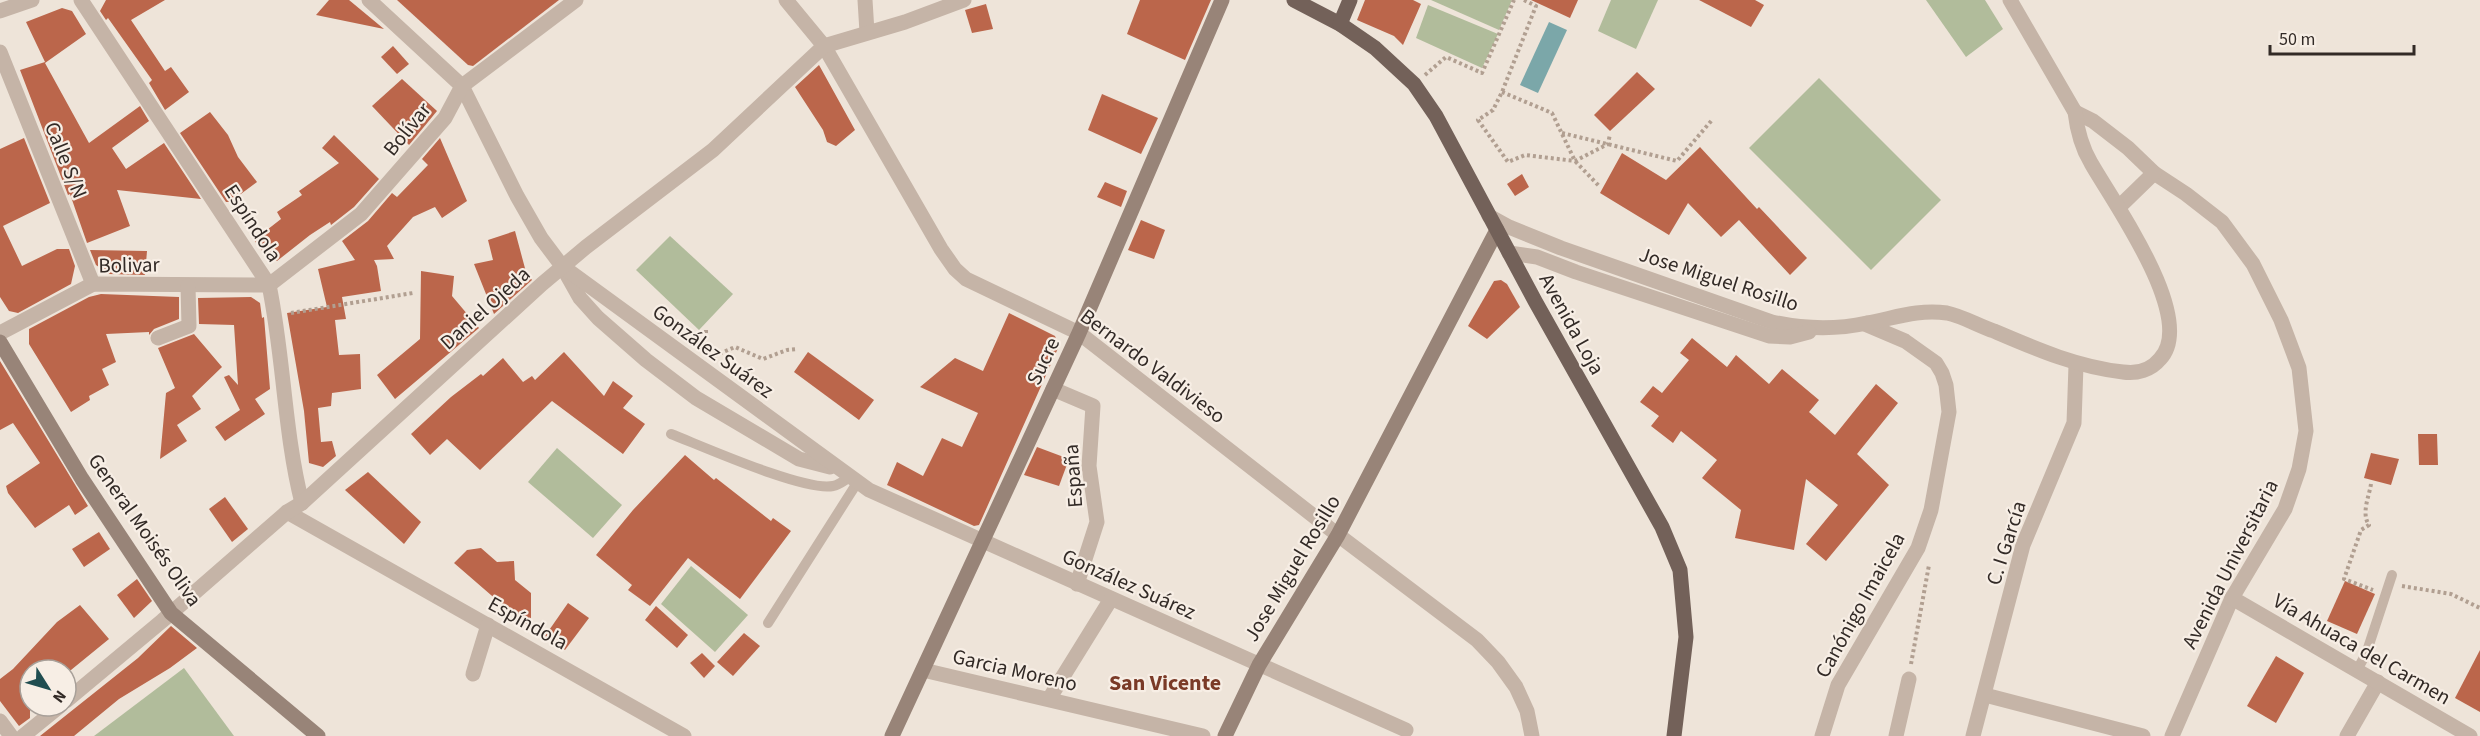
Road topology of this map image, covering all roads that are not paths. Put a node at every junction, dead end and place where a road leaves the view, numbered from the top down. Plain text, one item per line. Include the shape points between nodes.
1 (32, 0) edge
2 (81, 0) edge
3 (369, 0) edge
4 (576, 0) edge
5 (786, 0) edge
6 (865, 0) edge
7 (964, 0) edge
8 (1222, 0) edge
9 (1294, 0) edge
10 (1350, 0) edge
11 (2010, 0) edge
12 (0, 11) edge
13 (1340, 24) junction
14 (867, 32) junction
15 (824, 46) junction
16 (0, 51) edge
17 (462, 86) junction
18 (2075, 112) junction
19 (2154, 173) junction
20 (2119, 207) junction
21 (1489, 216) junction
22 (1497, 230) junction
23 (1509, 253) junction
24 (562, 266) junction
25 (93, 284) junction
26 (269, 285) junction
27 (188, 286) junction
28 (1865, 324) junction
29 (1821, 328) junction
30 (0, 333) edge
31 (1079, 333) junction
32 (158, 338) dead end
33 (0, 342) edge
34 (2076, 365) junction
35 (1053, 389) junction
36 (671, 434) dead end
37 (854, 480) junction
38 (302, 503) junction
39 (287, 512) junction
40 (1338, 535) junction
41 (982, 542) junction
42 (2391, 579) road end
43 (1077, 584) junction
44 (2232, 598) junction
45 (1111, 599) junction
46 (171, 613) junction
47 (768, 623) dead end
48 (488, 625) junction
49 (1259, 665) junction
50 (923, 669) junction
51 (2357, 670) junction
52 (473, 674) dead end
53 (1909, 678) road end
54 (2378, 682) junction
55 (78, 691) edge
56 (1985, 695) junction
57 (1049, 699) junction
58 (45, 718) edge
59 (0, 720) edge
60 (1406, 730) dead end
61 (11, 736) edge
62 (23, 736) edge
63 (318, 736) edge
64 (684, 736) edge
65 (892, 736) edge
66 (1203, 736) edge
67 (1225, 736) edge
68 (1532, 736) edge
69 (1674, 736) edge
70 (1822, 736) edge
71 (1896, 736) edge
72 (1973, 736) edge
73 (2143, 736) edge
74 (2172, 736) edge
75 (2347, 736) edge
76 (2470, 736) edge

1 - 12 street
2 - 26 street, Espíndola
3 - 17 street, González Suárez
4 - 17 street, Bolívar
5 - 15 street, Bernardo Valdivieso
6 - 14 street
7 - 14 street, Daniel Ojeda
8 - 31 main road, Sucre
9 - 13 main road, Avenida Loja
10 - 13 main road
11 - 18 street
13 - 21 main road, Avenida Loja via 1414,84 1436,116
14 - 15 street, Daniel Ojeda
15 - 24 street, Daniel Ojeda via 713,150
15 - 31 street, Bernardo Valdivieso via 955,269 966,279
16 - 25 street, Calle S/N
17 - 24 street, González Suárez via 517,196
17 - 26 street, Bolívar via 445,118 361,214
18 - 19 street, Avenida Universitaria via 2128,148
18 - 20 street, Jose Miguel Rosillo via 2090,162
19 - 20 street
19 - 44 street, Avenida Universitaria via 2222,222 2242,245 2282,320 2300,368 2306,432 2299,469 2285,509
20 - 34 street, Jose Miguel Rosillo via 2164,301 2171,326 2168,347 2154,366 2138,372
21 - 22 main road, Avenida Loja
21 - 29 street, Jose Miguel Rosillo via 1561,248 1761,318 1796,327
22 - 23 main road, Avenida Loja
22 - 40 main road, Jose Miguel Rosillo
23 - 29 street via 1537,257 1768,336 1790,337
23 - 69 main road, Avenida Loja via 1662,527 1680,570 1686,637
24 - 37 street, González Suárez
24 - 37 street, González Suárez via 580,298 598,318 696,398 799,459
24 - 38 street, Daniel Ojeda
25 - 27 street, Bolivar
25 - 30 street, Bolivar
26 - 27 street, Bolivar
26 - 38 street, Espíndola
27 - 32 street via 189,326
28 - 29 street, Jose Miguel Rosillo
28 - 34 street, Jose Miguel Rosillo via 1916,312 1949,314
28 - 70 street, Canónigo Imaicela via 1905,341 1936,363 1946,385 1949,412 1931,510 1918,548 1838,685
31 - 35 main road, Sucre
31 - 40 street, Bernardo Valdivieso
33 - 46 main road, General Moisés Oliva via 82,479
34 - 56 street, C. I García via 2074,423 2023,545
35 - 41 main road, Sucre
35 - 43 street, España via 1093,406 1089,466 1097,522
36 - 37 lane via 816,486
37 - 41 street, González Suárez
37 - 47 lane
38 - 39 street, Daniel Ojeda
39 - 46 street, Daniel Ojeda
39 - 48 street, Espíndola
40 - 49 main road, Jose Miguel Rosillo
40 - 68 street, Bernardo Valdivieso via 1477,640 1520,695
41 - 43 street, González Suárez
41 - 50 main road, Sucre
42 - 51 lane
43 - 45 street, González Suárez
44 - 51 street, Vía Ahuaca del Carmen
44 - 74 street, Avenida Universitaria
45 - 49 street, González Suárez
45 - 57 street
46 - 55 street, Daniel Ojeda
46 - 63 main road, General Moisés Oliva
48 - 52 street
48 - 64 street, Espíndola
49 - 60 street, González Suárez
49 - 67 main road, Jose Miguel Rosillo
50 - 57 street, Garcia Moreno
50 - 65 main road, Sucre
51 - 54 street, Vía Ahuaca del Carmen
53 - 71 street
54 - 75 street
54 - 76 street, Vía Ahuaca del Carmen
56 - 72 street, C. I García
56 - 73 street
57 - 66 street, Garcia Moreno
58 - 62 street
59 - 61 street

